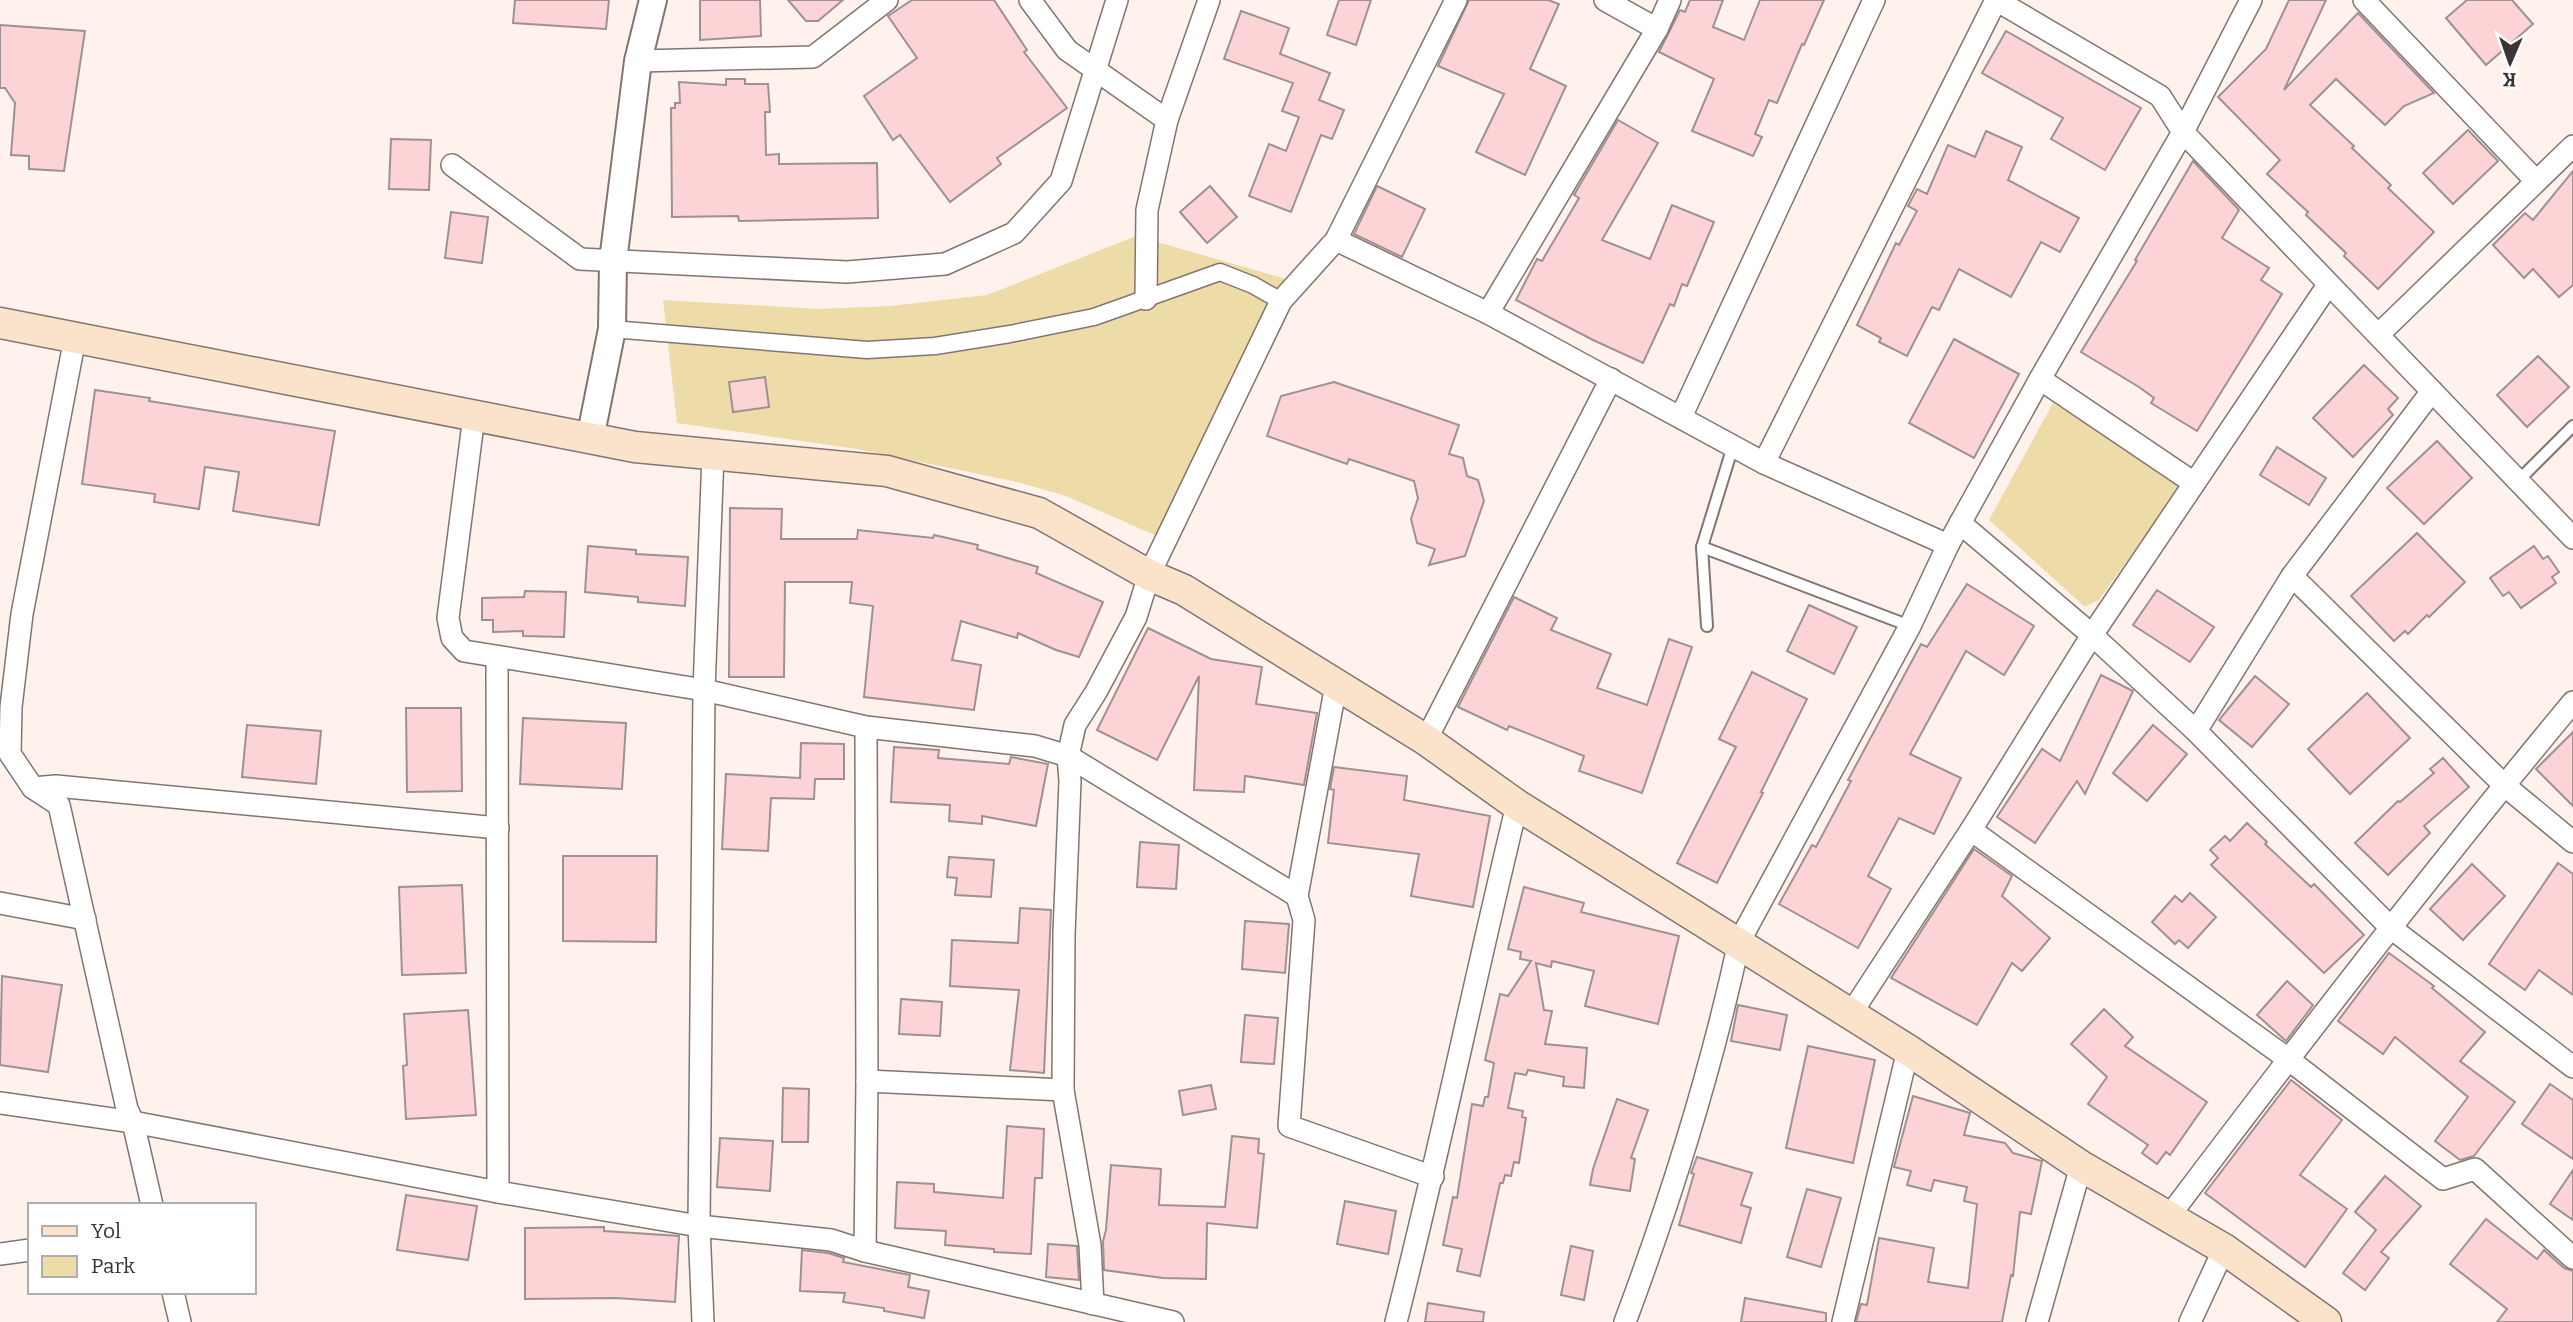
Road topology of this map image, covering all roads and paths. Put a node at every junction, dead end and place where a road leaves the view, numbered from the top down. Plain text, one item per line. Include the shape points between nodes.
1 (653, 0) edge
2 (887, 0) edge
3 (1030, 0) edge
4 (1117, 0) edge
5 (1209, 0) edge
6 (1456, 0) edge
7 (1605, 0) edge
8 (1670, 0) edge
9 (1874, 0) edge
10 (1996, 0) edge
11 (2251, 0) edge
12 (2364, 0) edge
13 (1657, 29) junction
14 (638, 61) junction
15 (1096, 72) junction
16 (1167, 120) junction
17 (2183, 132) junction
18 (2573, 146) edge
19 (452, 165) dead end
20 (2536, 181) junction
21 (1336, 240) junction
22 (613, 261) junction
23 (2328, 285) junction
24 (1146, 299) junction
25 (1281, 301) junction
26 (1488, 313) junction
27 (0, 323) edge
28 (612, 329) junction
29 (2378, 335) junction
30 (75, 338) junction
31 (1611, 379) junction
32 (2040, 379) junction
33 (2431, 391) junction
34 (474, 416) junction
35 (1681, 417) junction
36 (2573, 426) edge
37 (590, 439) junction
38 (1733, 446) junction
39 (713, 455) junction
40 (1764, 463) junction
41 (2518, 481) junction
42 (2194, 483) junction
43 (1960, 523) junction
44 (2573, 538) edge
45 (1948, 545) junction
46 (1702, 547) junction
47 (1149, 576) junction
48 (2292, 576) junction
49 (1707, 626) dead end
50 (1910, 626) junction
51 (2092, 635) junction
52 (497, 657) junction
53 (1336, 685) junction
54 (704, 690) junction
55 (2573, 702) edge
56 (866, 727) junction
57 (2196, 731) junction
58 (1426, 740) junction
59 (1068, 756) junction
60 (2504, 785) junction
61 (33, 788) junction
62 (1517, 805) junction
63 (498, 828) junction
64 (1971, 830) junction
65 (2573, 842) edge
66 (1297, 896) junction
67 (0, 903) edge
68 (85, 919) junction
69 (2391, 928) junction
70 (1738, 942) junction
71 (1850, 1015) junction
72 (1908, 1050) junction
73 (2288, 1059) junction
74 (2573, 1067) edge
75 (867, 1081) junction
76 (1063, 1090) junction
77 (0, 1103) edge
78 (132, 1122) junction
79 (2081, 1166) junction
80 (1433, 1177) junction
81 (498, 1192) junction
82 (152, 1203) edge
83 (2167, 1219) junction
84 (699, 1226) junction
85 (28, 1250) edge
86 (2224, 1250) junction
87 (865, 1251) junction
88 (0, 1254) edge
89 (2573, 1258) edge
90 (173, 1294) edge
91 (1093, 1304) junction
92 (180, 1322) edge
93 (703, 1322) edge
94 (1173, 1322) edge
95 (1396, 1322) edge
96 (1625, 1322) edge
97 (1843, 1322) edge
98 (2037, 1322) edge
99 (2190, 1322) edge
100 (2326, 1322) edge

1 - 14 street
2 - 14 street via 813,57
3 - 15 street via 1067,50
4 - 15 street
5 - 16 street
6 - 21 street
7 - 13 street
8 - 13 street
9 - 35 street
10 - 17 street via 2160,96
10 - 40 street
11 - 17 street
12 - 20 street
13 - 26 street
14 - 22 street
15 - 16 street
15 - 22 street via 1061,181 1014,233 946,264 847,272
16 - 24 street via 1147,210
17 - 23 street
17 - 32 street
18 - 20 street
19 - 22 street via 580,259
20 - 29 street
21 - 25 street
21 - 26 street
22 - 28 street
23 - 29 street
23 - 42 street
24 - 25 street via 1220,272
24 - 28 street via 1094,317 935,346 881,349
25 - 47 street
26 - 31 street
27 - 30 main road
28 - 37 street
29 - 33 street
30 - 34 main road
30 - 61 street via 22,614 10,707 10,754
31 - 35 street
31 - 58 street
32 - 42 street
32 - 43 street
33 - 41 street
33 - 48 street
34 - 37 main road
34 - 52 street via 448,618 452,638 464,651
35 - 38 street
36 - 41 lane
37 - 39 main road
38 - 40 street
38 - 46 lane
39 - 47 main road via 887,471 1039,513
39 - 54 street
40 - 45 street
41 - 44 street
42 - 51 street
43 - 45 street
43 - 51 street
45 - 50 street
46 - 49 lane
46 - 50 lane
47 - 53 main road via 1184,590
47 - 59 street via 1136,617 1075,725
48 - 57 street
48 - 60 street
50 - 70 street
51 - 57 street
51 - 64 street
52 - 54 street
52 - 63 street
53 - 58 main road
53 - 66 street
54 - 56 street
54 - 84 street
55 - 60 street
56 - 59 street via 1035,746
56 - 75 street
57 - 69 street
58 - 62 main road
59 - 66 street
59 - 76 street
60 - 65 street
60 - 69 street
61 - 63 street via 56,786
61 - 68 street via 59,805
62 - 70 main road
62 - 80 street
63 - 81 street
64 - 71 street
64 - 73 street
66 - 80 street via 1304,920 1289,1126
67 - 68 street
68 - 78 street
69 - 73 street
69 - 74 street
70 - 71 main road
70 - 96 street via 1726,999 1658,1233
71 - 72 main road
72 - 79 main road
72 - 97 street
73 - 83 street
73 - 89 street via 2443,1178 2475,1169
75 - 76 street
75 - 87 street
76 - 91 street via 1088,1233
77 - 78 street
78 - 81 street
78 - 82 street
79 - 83 main road
79 - 98 street
80 - 95 street
81 - 84 street
83 - 86 main road
84 - 87 street via 815,1237
84 - 93 street
85 - 88 street
86 - 99 street
86 - 100 main road
87 - 91 street
90 - 92 street
91 - 94 street

